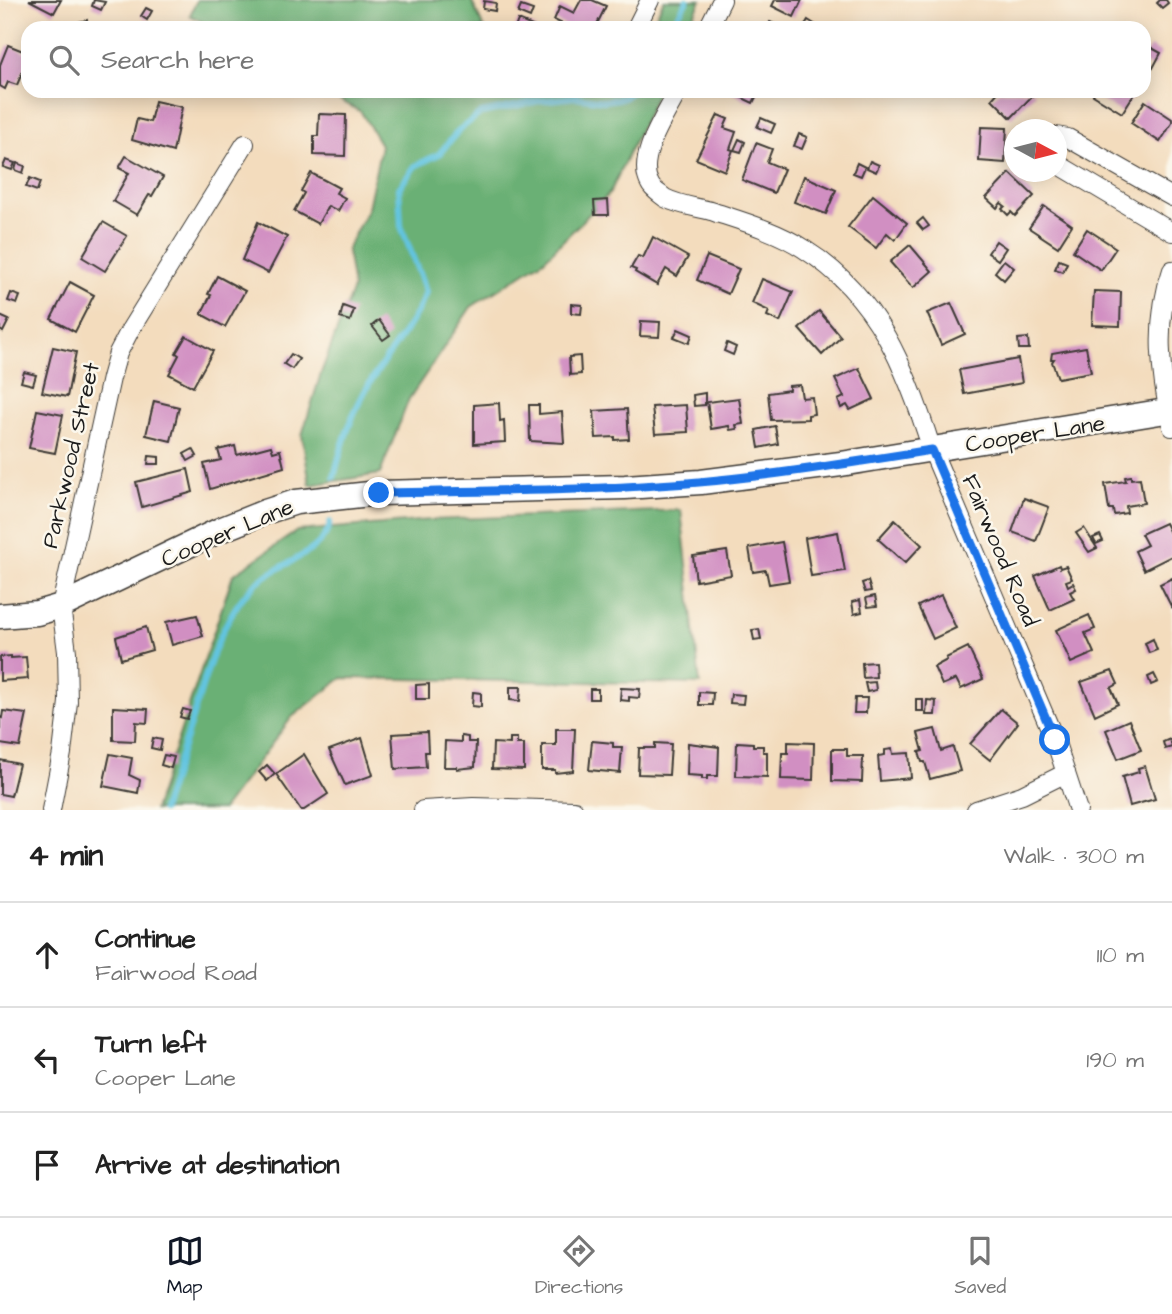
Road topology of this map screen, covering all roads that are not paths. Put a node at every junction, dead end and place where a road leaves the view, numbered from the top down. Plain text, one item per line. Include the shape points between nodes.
1 (650, 0) edge
2 (722, 0) edge
3 (640, 21) edge
4 (712, 21) edge
5 (675, 98) edge
6 (1067, 138) edge
7 (245, 144) dead end
8 (1067, 170) edge
9 (1172, 197) edge
10 (1172, 232) edge
11 (1172, 270) edge
12 (1171, 416) edge
13 (932, 450) junction
14 (61, 606) junction
15 (0, 616) edge
16 (1066, 773) junction
17 (51, 810) edge
18 (423, 810) edge
19 (574, 810) edge
20 (975, 810) edge
21 (1079, 810) edge

1 - 3 street
2 - 4 street
5 - 13 street, Fairwood Road via 646,156 645,172 651,187 666,199 755,226 802,247 833,269 871,310 895,351
6 - 9 street
7 - 14 street, Parkwood Street via 118,353
8 - 10 street
11 - 12 street via 1160,330 1161,369
12 - 13 street, Cooper Lane
13 - 14 street, Cooper Lane via 701,482 379,493 296,502 220,530
13 - 16 street, Fairwood Road
14 - 15 street, Cooper Lane
14 - 17 street, Parkwood Street via 68,702
16 - 20 street via 1022,795
16 - 21 street, Fairwood Road
18 - 19 street

